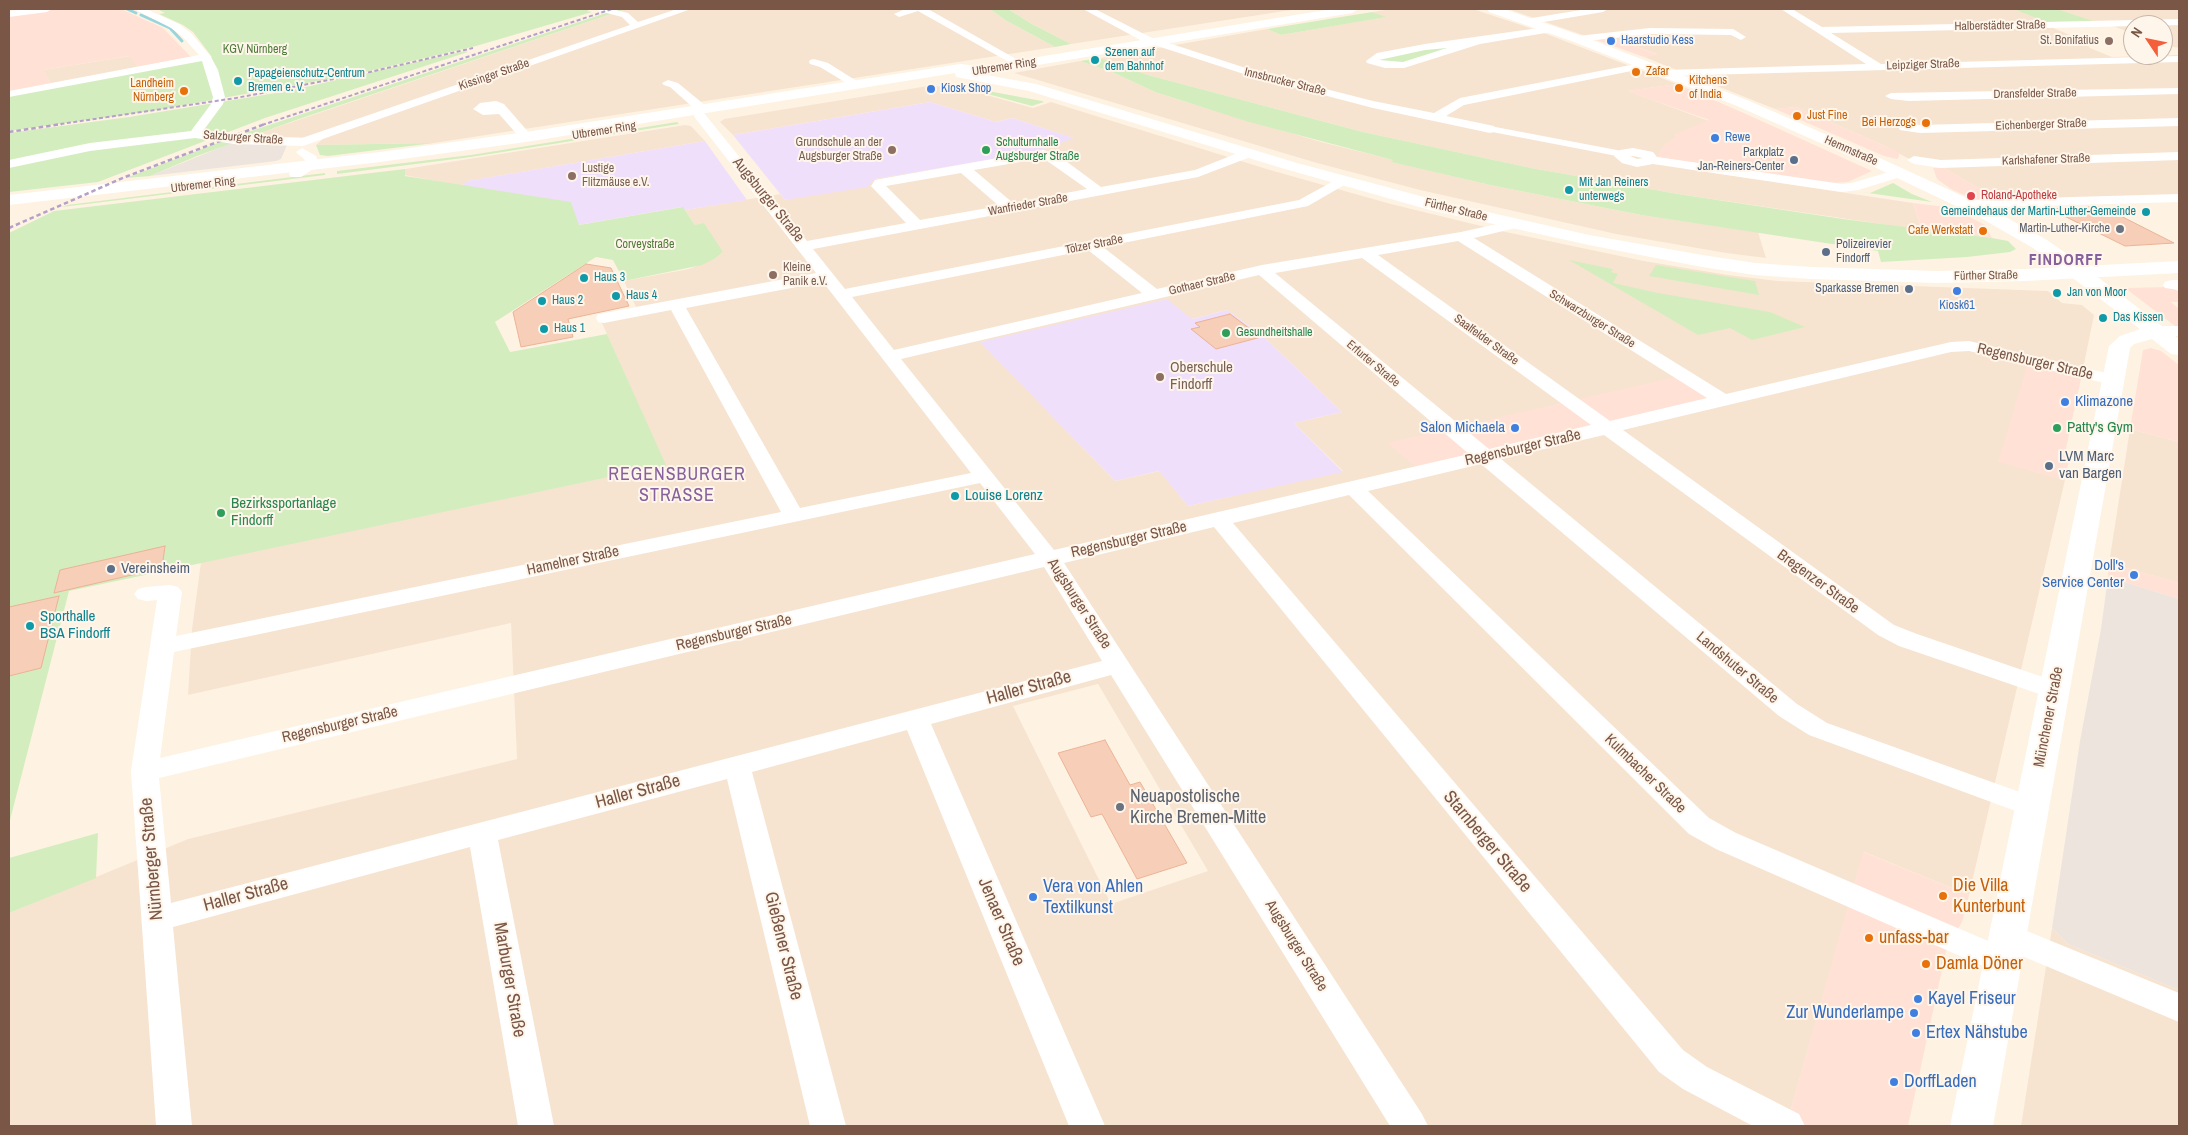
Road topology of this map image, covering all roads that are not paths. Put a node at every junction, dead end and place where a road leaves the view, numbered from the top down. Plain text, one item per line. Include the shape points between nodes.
1 (47, 9) edge
2 (139, 9) edge
3 (602, 9) edge
4 (686, 9) edge
5 (914, 9) edge
6 (921, 9) edge
7 (1088, 9) edge
8 (1352, 9) edge
9 (1493, 9) edge
10 (1603, 9) edge
11 (1786, 9) edge
12 (9, 14) edge
13 (899, 14) dead end
14 (1531, 22) junction
15 (2179, 22) edge
16 (636, 26) junction
17 (1553, 30) junction
18 (1821, 30) junction
19 (1741, 37) dead end
20 (1578, 39) junction
21 (1150, 41) junction
22 (1478, 41) junction
23 (206, 57) junction
24 (1011, 59) junction
25 (2123, 60) edge
26 (807, 61) dead end
27 (1646, 65) junction
28 (2146, 65) edge
29 (1880, 67) junction
30 (983, 70) junction
31 (960, 71) junction
32 (2161, 71) dead end
33 (1666, 73) junction
34 (660, 82) dead end
35 (857, 85) junction
36 (1031, 87) junction
37 (2179, 91) edge
38 (9, 94) edge
39 (1891, 96) junction
40 (497, 109) dead end
41 (701, 112) junction
42 (1435, 118) junction
43 (2179, 122) edge
44 (1490, 129) joint
45 (195, 134) junction
46 (526, 137) junction
47 (302, 147) junction
48 (1248, 153) junction
49 (1622, 154) joint
50 (2179, 156) edge
51 (9, 164) edge
52 (312, 165) junction
53 (962, 168) junction
54 (273, 169) junction
55 (1894, 170) junction
56 (296, 174) junction
57 (1341, 181) junction
58 (1099, 192) junction
59 (2179, 198) edge
60 (9, 200) edge
61 (1966, 204) junction
62 (9, 208) edge
63 (1010, 208) junction
64 (1515, 224) junction
65 (916, 225) junction
66 (1461, 236) junction
67 (805, 246) junction
68 (1092, 246) junction
69 (1364, 252) junction
70 (2179, 256) edge
71 (2071, 265) junction
72 (2179, 267) edge
73 (1262, 270) junction
74 (828, 276) junction
75 (842, 294) junction
76 (1154, 295) junction
77 (676, 305) junction
78 (604, 318) dead end
79 (2154, 331) junction
80 (2179, 331) edge
81 (2179, 349) edge
82 (891, 356) junction
83 (2113, 380) junction
84 (1724, 401) junction
85 (1605, 429) junction
86 (1484, 457) junction
87 (985, 476) junction
88 (1354, 488) junction
89 (793, 515) junction
90 (1219, 519) junction
91 (1050, 559) junction
92 (146, 594) dead end
93 (162, 647) junction
94 (1119, 665) junction
95 (2054, 690) junction
96 (916, 718) junction
97 (737, 766) junction
98 (144, 771) junction
99 (2032, 807) junction
100 (482, 833) junction
101 (157, 919) junction
102 (2005, 948) junction
103 (2179, 1008) edge
104 (1977, 1124) edge
105 (174, 1126) edge
106 (536, 1126) edge
107 (828, 1126) edge
108 (1087, 1126) edge
109 (1410, 1126) edge
110 (1788, 1126) edge

1 - 12 street
2 - 23 street, Salzburger Straße via 187,34
3 - 16 street via 625,15
4 - 16 street, Kissinger Straße
5 - 13 street
6 - 24 street
7 - 21 street, Innsbrucker Straße
8 - 21 main road, Utbremer Ring
9 - 14 main road, Hemmstraße
10 - 14 street
11 - 18 street
14 - 17 main road, Hemmstraße
15 - 18 street, Halberstädter Straße
16 - 47 street, Kissinger Straße
17 - 20 main road, Hemmstraße
17 - 22 street
18 - 29 street
19 - 20 street via 1733,32 1634,32
20 - 27 main road, Hemmstraße
21 - 24 main road, Utbremer Ring
21 - 30 main road, Utbremer Ring
21 - 42 street, Innsbrucker Straße via 1251,74
22 - 22 street via 1377,56 1371,61 1404,65
23 - 38 street
23 - 45 street, Salzburger Straße via 219,97
24 - 31 main road, Utbremer Ring
25 - 29 street, Leipziger Straße
26 - 35 street via 824,65
27 - 33 main road, Hemmstraße
27 - 42 street via 1460,102
28 - 32 street
29 - 33 street, Leipziger Straße
29 - 39 street
30 - 31 main road, Utbremer Ring
30 - 36 main road, Fürther Straße
31 - 35 main road, Utbremer Ring
31 - 36 main road, Fürther Straße
31 - 41 main road, Utbremer Ring
33 - 55 main road, Hemmstraße
34 - 41 street via 674,85
35 - 41 main road, Utbremer Ring
36 - 48 main road, Fürther Straße
37 - 39 street, Dransfelder Straße
39 - 43 street, Eichenberger Straße via 1902,123 1920,129
40 - 46 street via 503,111
41 - 46 main road, Utbremer Ring
41 - 56 main road, Utbremer Ring via 457,153
41 - 67 street, Augsburger Straße
42 - 44 street, Innsbrucker Straße
44 - 49 street
45 - 47 street, Salzburger Straße
45 - 51 street via 90,147
46 - 52 main road, Utbremer Ring
47 - 52 street, Salzburger Straße via 312,159
47 - 54 street, Salzburger Straße
48 - 57 main road, Fürther Straße
48 - 58 street, Wanfrieder Straße via 1198,173
49 - 55 street via 1643,154 1653,160 1842,188 1853,187
50 - 55 street, Karlshafener Straße via 1941,164 1913,156 1913,163
52 - 54 main road, Utbremer Ring
52 - 56 street
53 - 58 street via 1042,154 1050,156
53 - 63 street
53 - 65 street via 880,183 878,186
54 - 60 main road, Utbremer Ring
55 - 61 main road, Hemmstraße
56 - 62 main road, Utbremer Ring
57 - 64 main road, Fürther Straße
57 - 68 street, Tölzer Straße via 1303,204
58 - 63 street, Wanfrieder Straße
59 - 61 street
61 - 71 main road, Hemmstraße via 2040,244
63 - 65 street, Wanfrieder Straße
64 - 66 street, Gothaer Straße
64 - 71 main road, Fürther Straße via 1639,250 1737,266 1811,273 2015,275
65 - 67 street, Wanfrieder Straße
66 - 69 street, Gothaer Straße
66 - 84 street, Schwarzburger Straße
67 - 74 street, Augsburger Straße
68 - 75 street, Tölzer Straße
68 - 76 street
69 - 73 street, Gothaer Straße
69 - 85 street, Saalfelder Straße
70 - 71 main road via 2108,257
71 - 72 main road
71 - 79 main road, Hemmstraße
73 - 76 street, Gothaer Straße
73 - 86 street, Erfurter Straße
74 - 75 street, Augsburger Straße
74 - 77 street
75 - 82 street, Augsburger Straße
76 - 82 street, Gothaer Straße
77 - 78 street
77 - 89 street
79 - 80 street
79 - 81 main road, Hemmstraße
79 - 83 main road, Münchener Straße via 2127,340 2120,346
82 - 87 street, Augsburger Straße
83 - 84 street, Regensburger Straße via 1969,346
83 - 95 main road, Münchener Straße
84 - 85 street, Regensburger Straße
85 - 86 street, Regensburger Straße
85 - 95 street, Bregenzer Straße via 1886,630
86 - 88 street, Regensburger Straße
86 - 99 street, Landshuter Straße via 1788,710 1818,729
87 - 89 street, Hamelner Straße
87 - 91 street, Augsburger Straße
88 - 90 street, Regensburger Straße
88 - 102 street, Kulmbacher Straße via 1699,826 1726,841
89 - 93 street, Hamelner Straße
90 - 91 street, Regensburger Straße
90 - 110 street, Starnberger Straße via 1671,1061 1695,1078
91 - 94 street, Augsburger Straße
91 - 98 street, Regensburger Straße
92 - 93 street, Nürnberger Straße via 171,585
93 - 98 street, Nürnberger Straße
94 - 96 street, Haller Straße
94 - 109 street, Augsburger Straße
95 - 99 main road, Münchener Straße
96 - 97 street, Haller Straße
96 - 108 street, Jenaer Straße
97 - 100 street, Haller Straße
97 - 107 street, Gießener Straße
98 - 101 street, Nürnberger Straße
99 - 102 main road, Münchener Straße
100 - 101 street, Haller Straße
100 - 106 street, Marburger Straße
101 - 105 street, Nürnberger Straße
102 - 103 street, Kulmbacher Straße
102 - 104 main road, Münchener Straße

